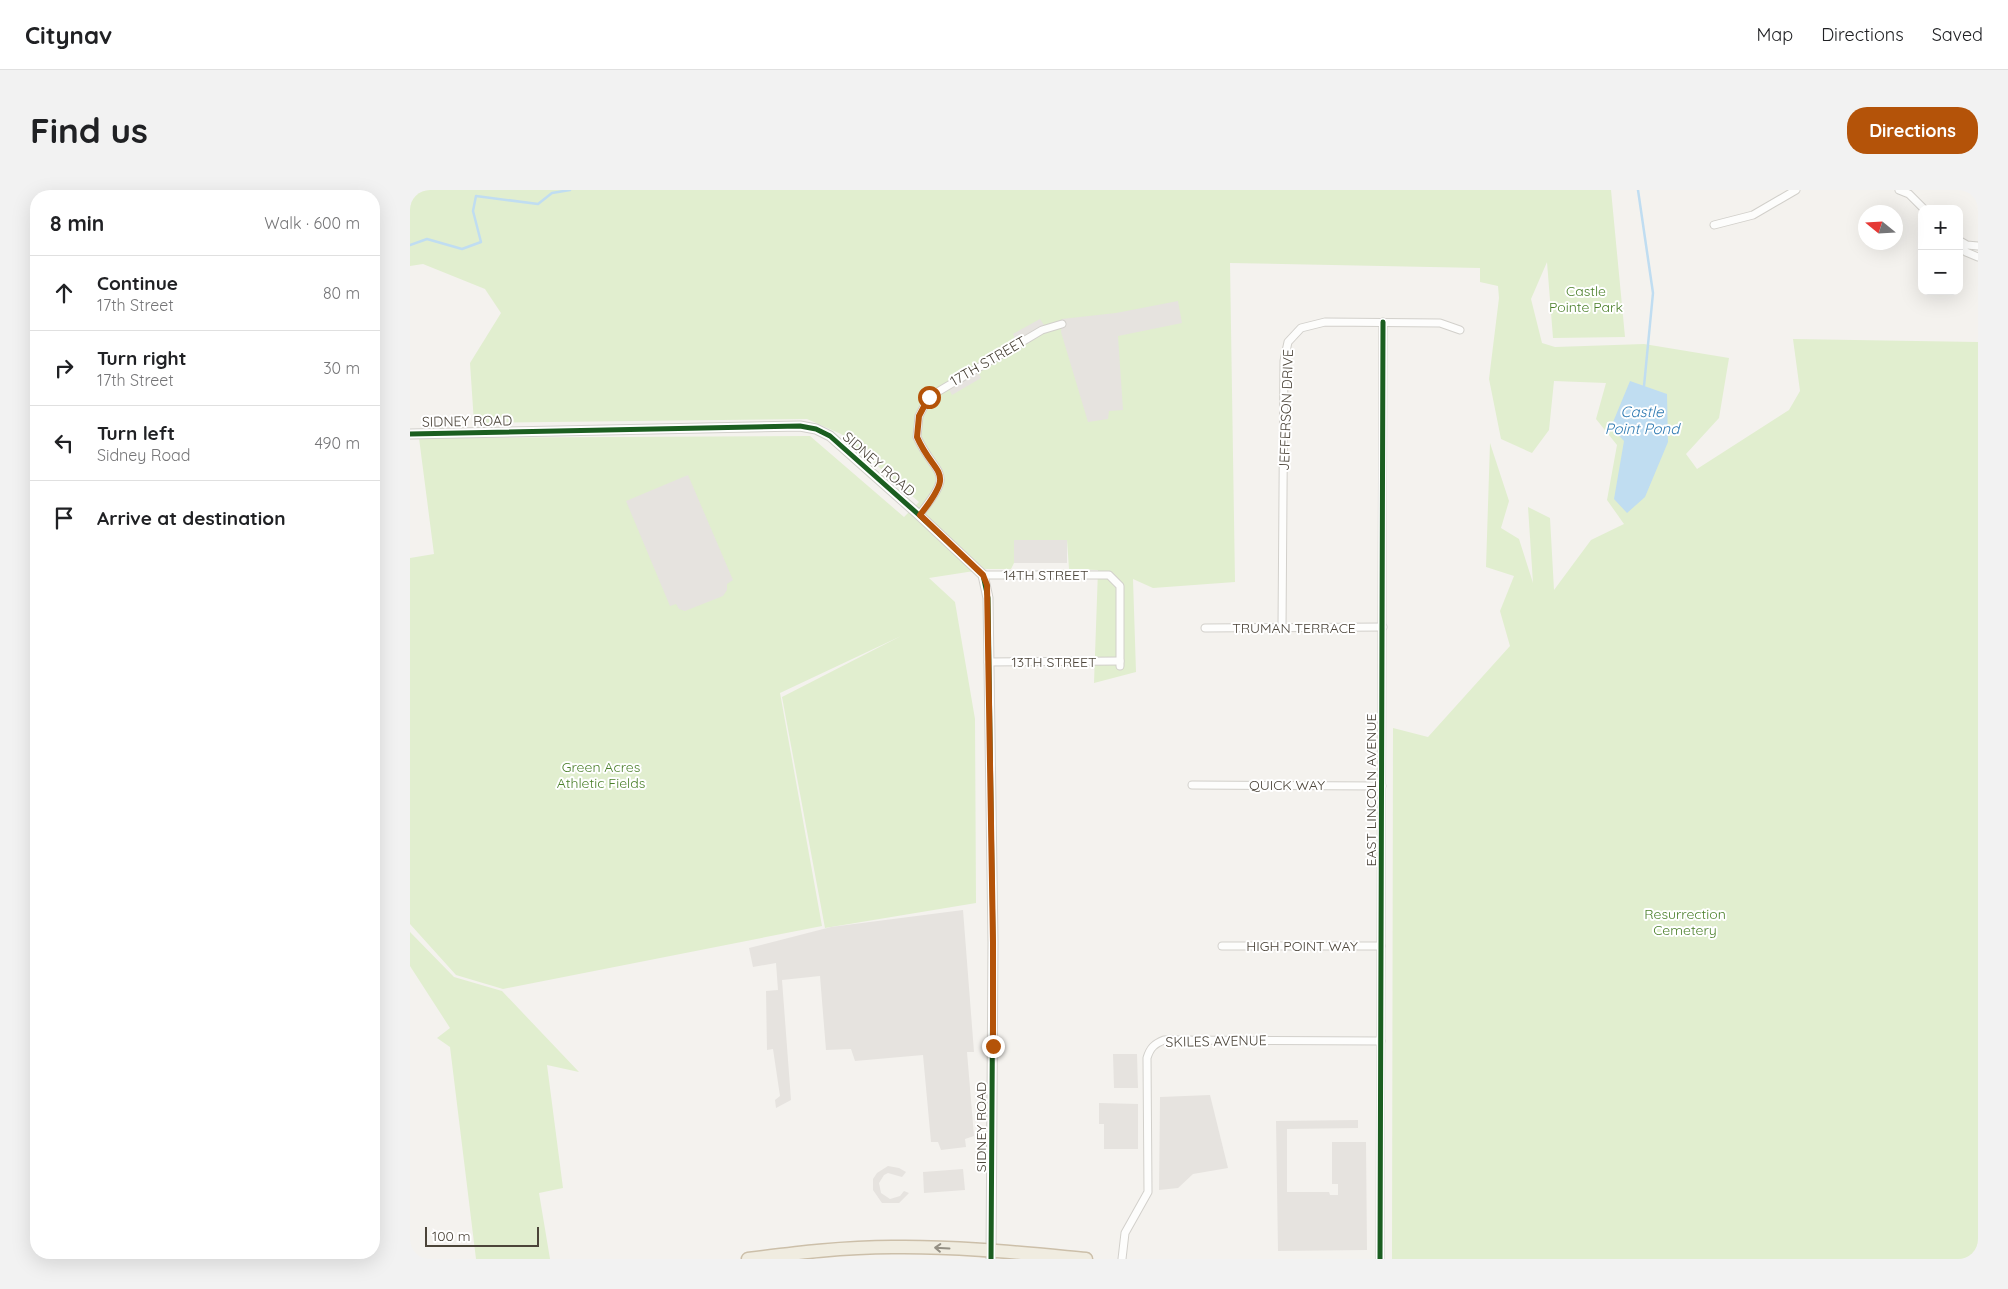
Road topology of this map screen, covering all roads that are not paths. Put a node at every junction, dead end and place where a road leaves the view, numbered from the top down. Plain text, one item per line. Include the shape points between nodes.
1 (1796, 190) edge
2 (1899, 190) edge
3 (1920, 205) edge
4 (1714, 225) dead end
5 (1963, 243) edge
6 (1978, 246) edge
7 (1963, 248) edge
8 (1978, 257) edge
9 (1383, 322) junction
10 (1062, 324) dead end
11 (1460, 330) dead end
12 (410, 434) edge
13 (920, 515) junction
14 (983, 575) junction
15 (1383, 627) junction
16 (1205, 628) dead end
17 (1282, 628) junction
18 (988, 662) junction
19 (1120, 664) joint
20 (1192, 785) dead end
21 (1382, 786) junction
22 (1222, 946) dead end
23 (1382, 946) junction
24 (1381, 1041) junction
25 (991, 1255) edge
26 (748, 1259) edge
27 (1086, 1259) edge
28 (1122, 1259) edge
29 (1380, 1259) edge

1 - 4 street via 1753,215
2 - 3 street via 1909,194
5 - 6 street
7 - 8 street
9 - 11 street, JEFFERSON DRIVE via 1440,323
9 - 15 street, EAST LINCOLN AVENUE
9 - 17 street, JEFFERSON DRIVE via 1315,324 1301,328 1288,342 1284,361
10 - 13 street, 17TH STREET via 1042,330 929,397 919,416 917,437 937,466 940,481 933,498
12 - 13 street, SIDNEY ROAD via 808,428 830,436
13 - 14 street, SIDNEY ROAD
14 - 18 street, SIDNEY ROAD via 988,598
14 - 19 street, 14TH STREET via 1109,575 1120,586
15 - 17 street, TRUMAN TERRACE
15 - 21 street, EAST LINCOLN AVENUE
16 - 17 street, TRUMAN TERRACE
18 - 19 street, 13TH STREET
18 - 25 street, SIDNEY ROAD via 993,942
20 - 21 street, QUICK WAY
21 - 23 street, EAST LINCOLN AVENUE
22 - 23 street, HIGH POINT WAY
23 - 24 street, EAST LINCOLN AVENUE
24 - 28 street, SKILES AVENUE via 1164,1040 1150,1049 1147,1058 1148,1192 1125,1233
24 - 29 street, EAST LINCOLN AVENUE
25 -> 26 highway via 891,1246
25 - 27 highway

